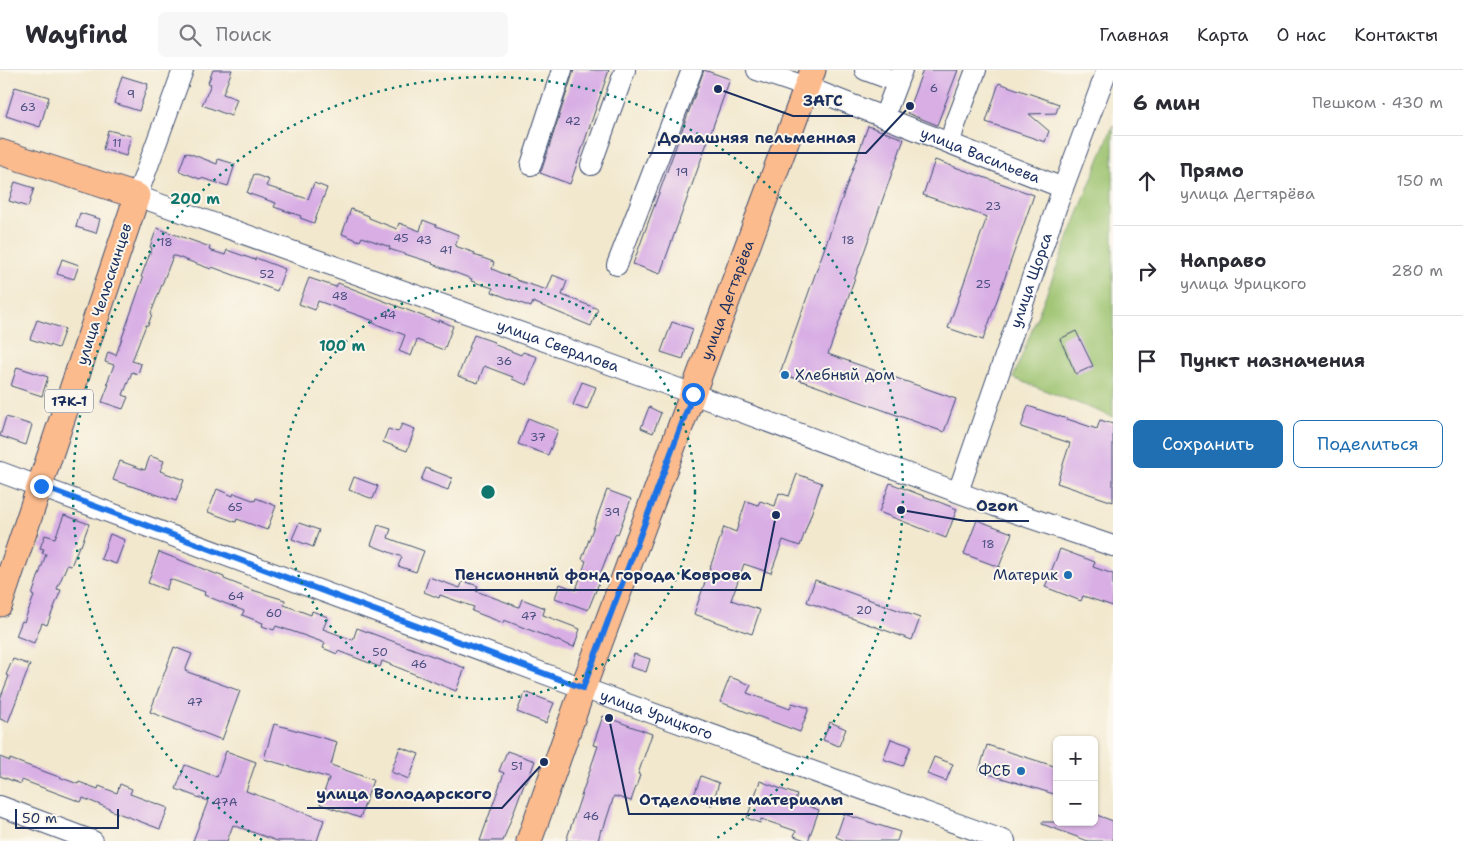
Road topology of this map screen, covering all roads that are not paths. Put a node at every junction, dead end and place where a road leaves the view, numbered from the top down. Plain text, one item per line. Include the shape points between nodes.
1 (184, 70) edge
2 (562, 70) edge
3 (625, 70) edge
4 (692, 70) edge
5 (757, 70) edge
6 (864, 70) edge
7 (976, 70) edge
8 (1107, 70) edge
9 (900, 76) edge
10 (810, 79) edge
11 (884, 117) junction
12 (950, 143) junction
13 (0, 152) edge
14 (532, 165) dead end
15 (591, 165) dead end
16 (1063, 188) junction
17 (137, 196) junction
18 (617, 264) dead end
19 (693, 394) junction
20 (0, 472) edge
21 (41, 486) junction
22 (958, 492) junction
23 (1113, 546) edge
24 (0, 604) edge
25 (583, 688) junction
26 (0, 806) edge
27 (93, 841) edge
28 (529, 841) edge
29 (1006, 841) edge

1 - 17 street, улица Челюскинцев
2 - 14 street
3 - 15 street
4 - 18 street
5 - 10 street, улица Васильева
6 - 9 street
7 - 12 street
8 - 16 street, улица Щорса
9 - 11 street
10 - 11 street, улица Васильева
10 - 19 main road, улица Дегтярёва
11 - 12 street, улица Васильева
12 - 16 street, улица Васильева
13 - 17 main road, улица Свердлова
16 - 22 street, улица Щорса
17 - 19 street, улица Свердлова
17 - 21 main road, улица Челюскинцев / 17К-1
19 - 22 street, улица Свердлова
19 - 25 main road, улица Дегтярёва
20 - 21 street, улица Урицкого
21 - 24 main road, улица Челюскинцев / 17К-1
21 - 25 street, улица Урицкого
22 - 23 street, улица Свердлова
25 - 28 main road, улица Дегтярёва
25 - 29 street, улица Урицкого
26 - 27 street

